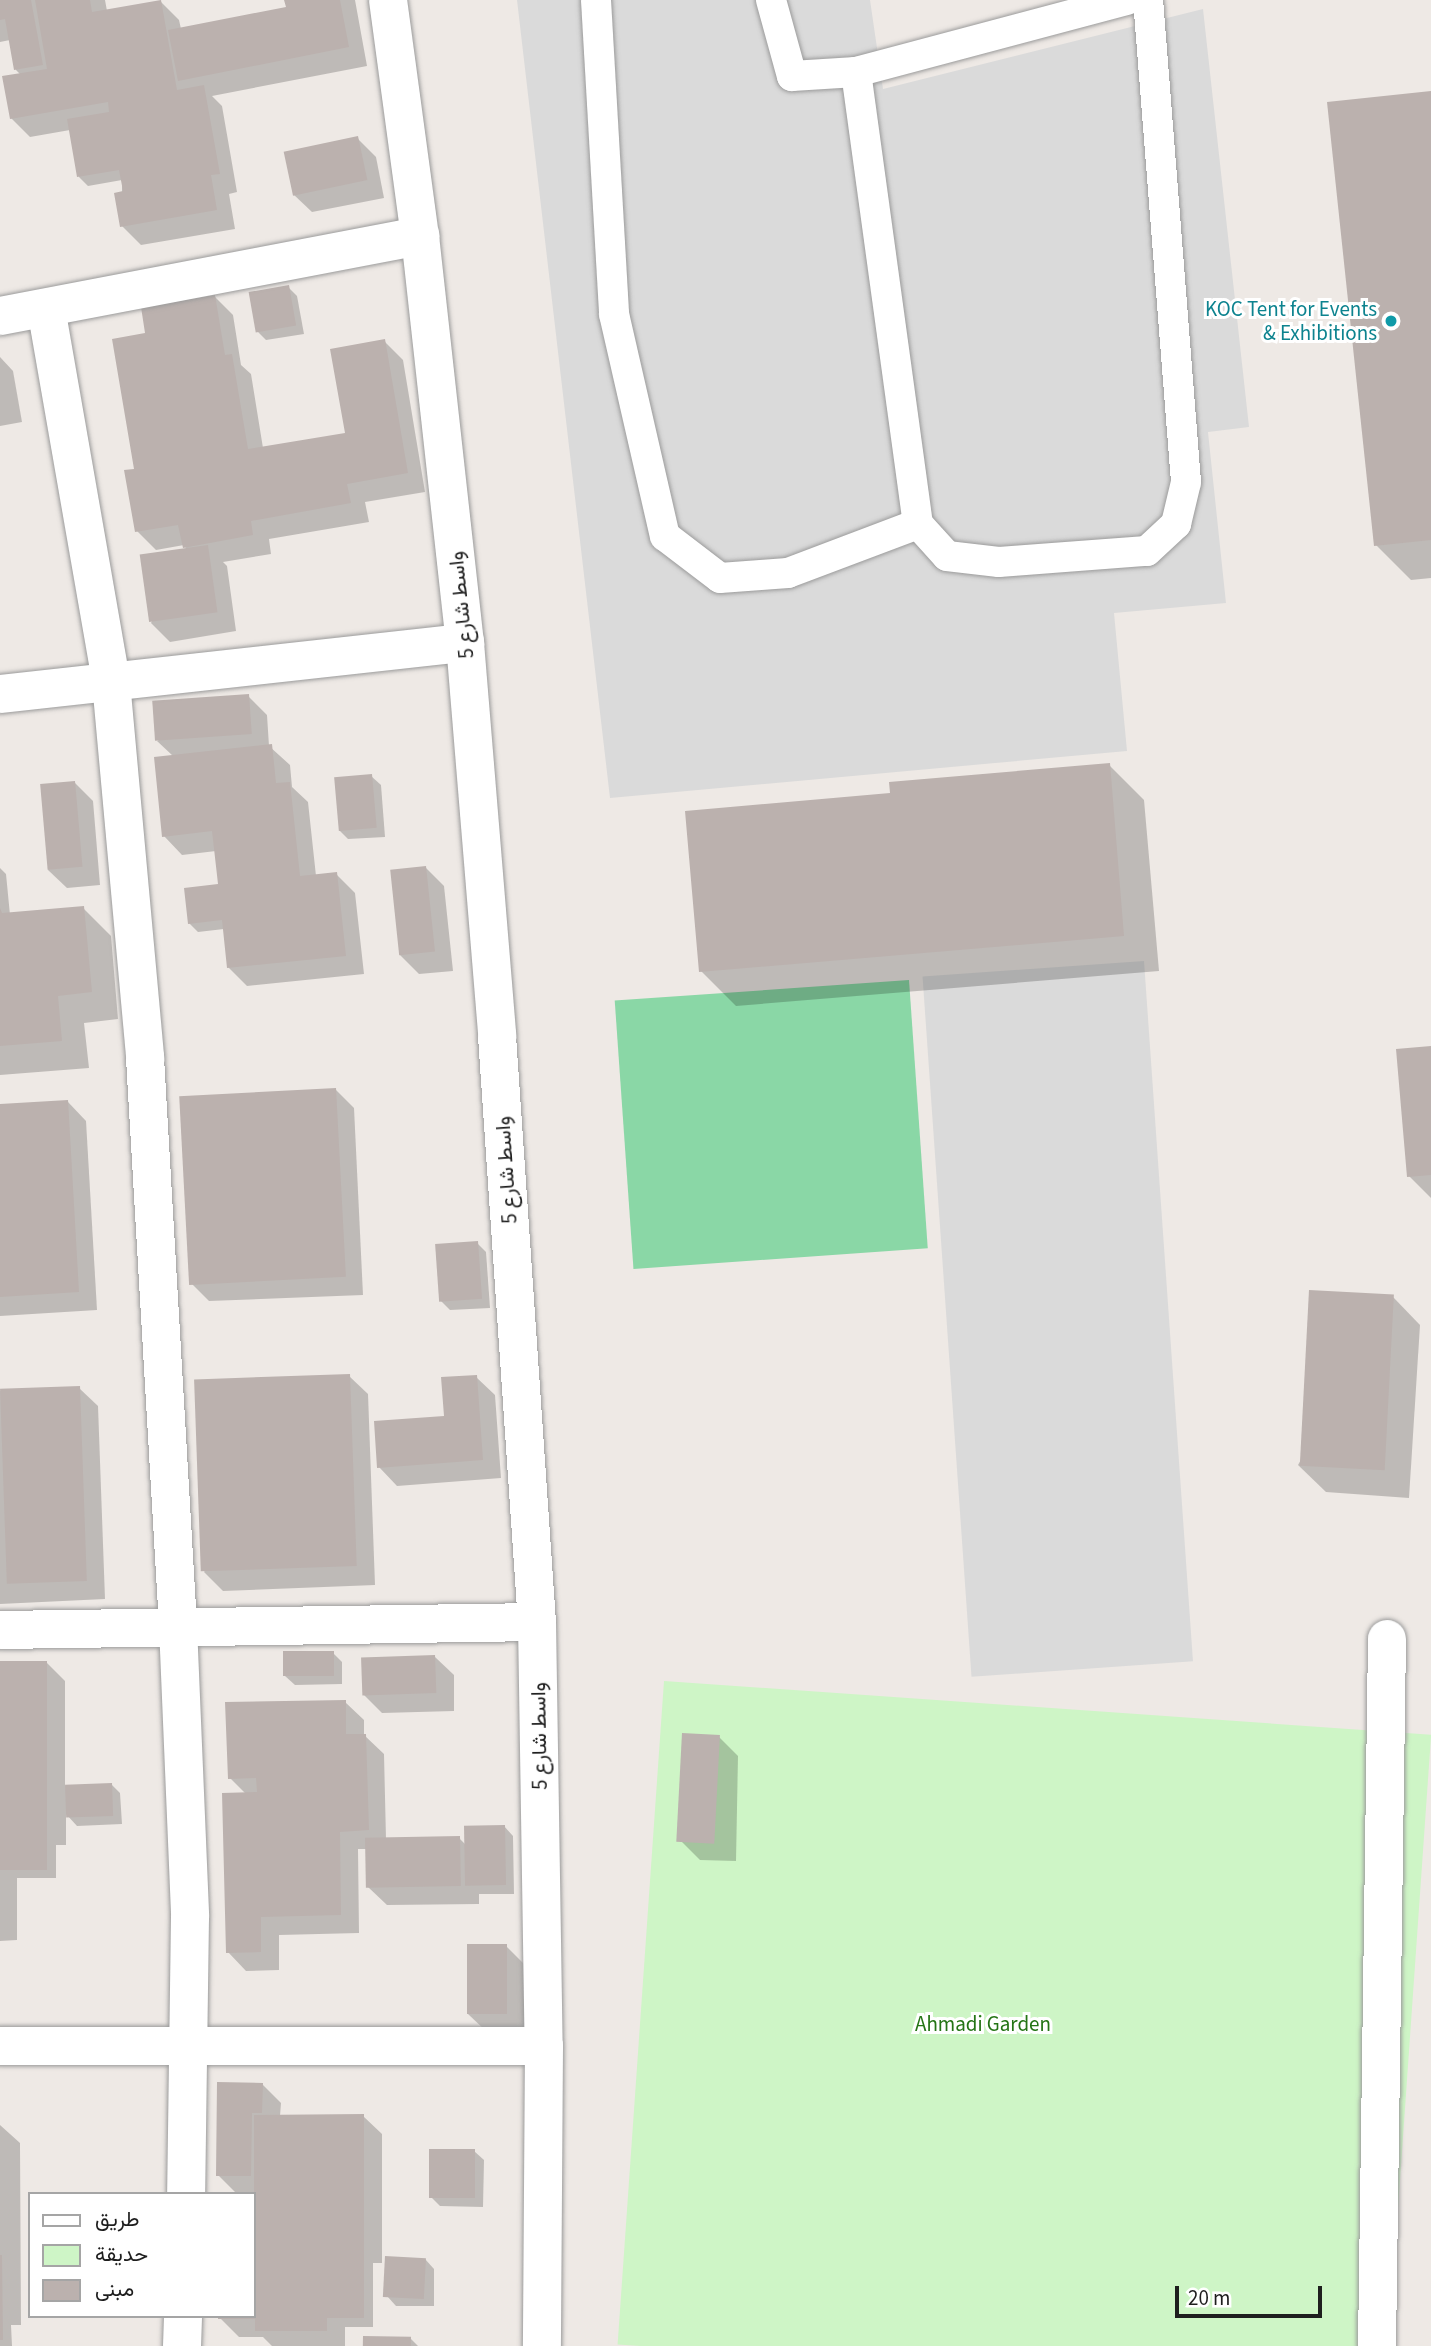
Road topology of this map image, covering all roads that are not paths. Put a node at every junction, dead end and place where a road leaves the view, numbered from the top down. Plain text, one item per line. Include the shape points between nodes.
1 (388, 0) edge
2 (596, 0) edge
3 (771, 0) edge
4 (1127, 0) edge
5 (1148, 0) edge
6 (856, 72) junction
7 (420, 236) junction
8 (46, 308) junction
9 (0, 316) edge
10 (918, 524) junction
11 (465, 643) junction
12 (111, 682) junction
13 (0, 694) edge
14 (537, 1622) junction
15 (178, 1626) junction
16 (0, 1630) edge
17 (1387, 1639) dead end
18 (0, 2046) edge
19 (544, 2046) junction
20 (189, 2047) junction
21 (186, 2192) edge
22 (183, 2318) edge
23 (182, 2346) edge
24 (542, 2346) edge
25 (1377, 2346) edge

1 - 7 street, واسط شارع 5
2 - 10 lane via 614,314 665,536 720,578 788,573
3 - 6 lane via 792,76
4 - 6 lane
5 - 10 lane via 1186,482 1176,524 1147,551 999,562 947,556
6 - 10 lane
7 - 8 street
7 - 11 street, واسط شارع 5
8 - 9 street
8 - 12 street
11 - 12 street
11 - 14 street, واسط شارع 5
12 - 13 street
12 - 15 street via 145,1058
14 - 15 street
14 - 19 street, واسط شارع 5
15 - 16 street
15 - 20 street via 190,1917
17 - 25 street
18 - 20 street
19 - 20 street
19 - 24 street, واسط شارع 5
20 - 21 street
22 - 23 street

